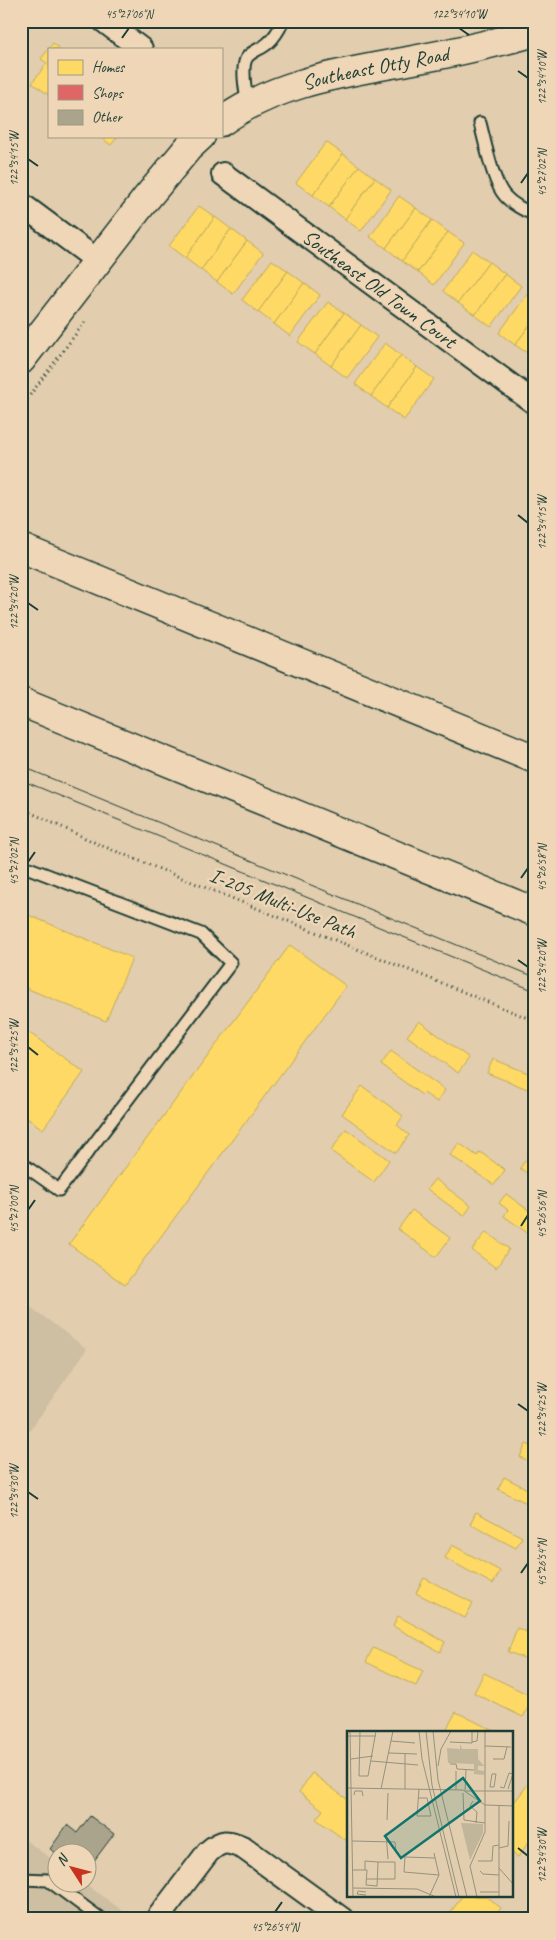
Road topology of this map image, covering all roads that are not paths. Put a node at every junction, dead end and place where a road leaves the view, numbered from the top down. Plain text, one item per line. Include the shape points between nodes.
1 (104, 21) edge
2 (284, 21) edge
3 (535, 32) edge
4 (140, 48) edge
5 (229, 115) edge
6 (480, 123) dead end
7 (199, 138) edge
8 (224, 174) dead end
9 (21, 204) edge
10 (535, 215) edge
11 (98, 261) junction
12 (29, 350) edge
13 (535, 403) edge
14 (21, 548) edge
15 (21, 702) edge
16 (535, 760) edge
17 (21, 865) edge
18 (535, 912) edge
19 (21, 1164) edge
20 (21, 1879) edge
21 (101, 1919) edge
22 (157, 1919) edge
23 (342, 1919) edge

1 - 4 street
2 - 5 lane, Southeast Otty Road via 266,44 246,59
3 - 5 main road, Southeast Otty Road via 496,43 319,78 272,94
6 - 10 lane via 497,183 505,196 519,208
7 - 11 main road via 170,169
8 - 13 street, Southeast Old Town Court
9 - 11 street
11 - 12 main road
14 - 16 main road
15 - 18 main road
17 - 19 lane via 201,934 231,963 58,1190
20 - 21 lane via 48,1880
22 - 23 street via 208,1852 217,1844 228,1841 244,1848

